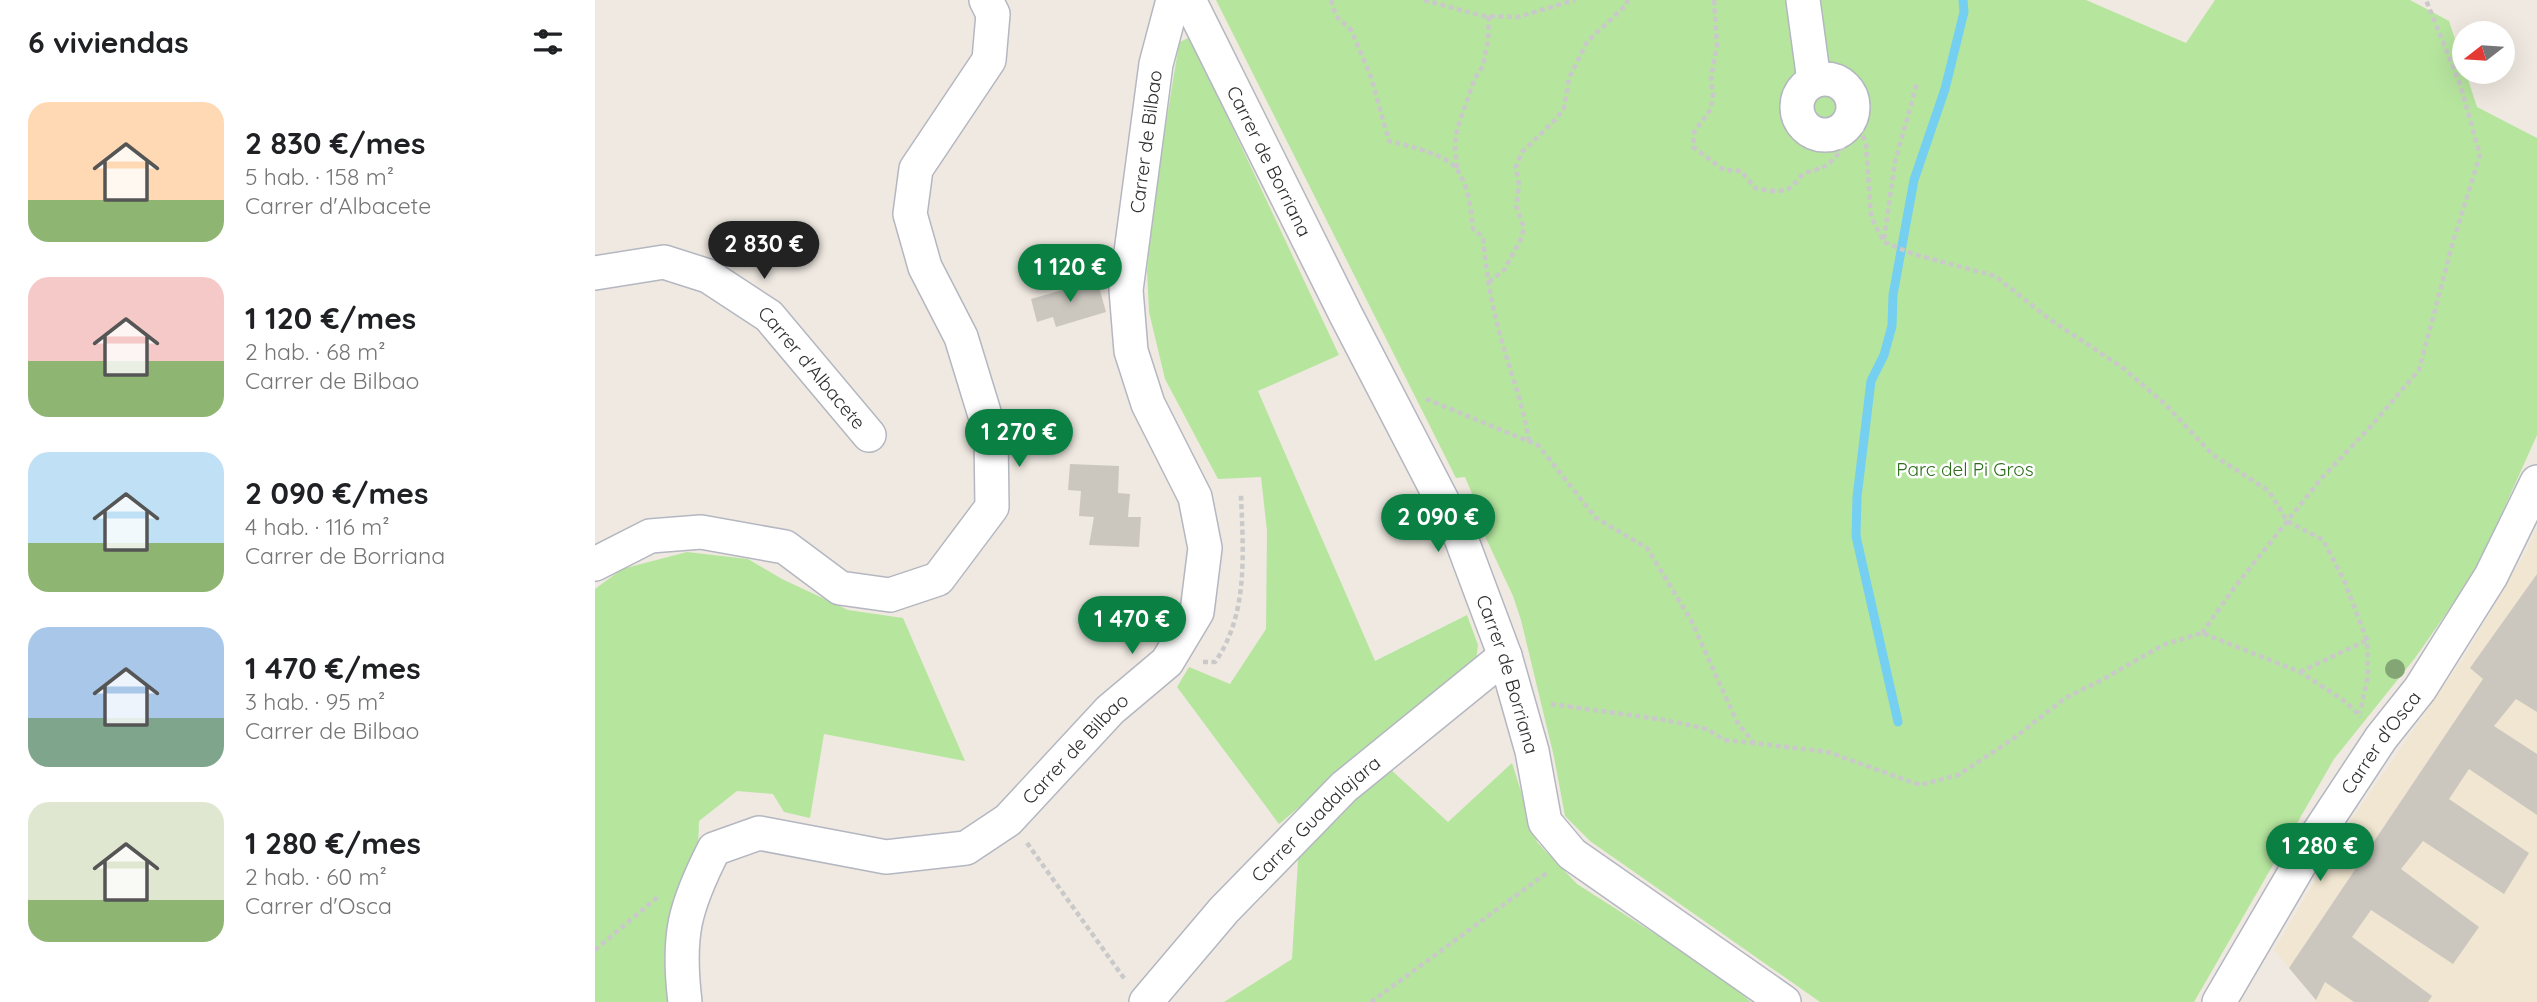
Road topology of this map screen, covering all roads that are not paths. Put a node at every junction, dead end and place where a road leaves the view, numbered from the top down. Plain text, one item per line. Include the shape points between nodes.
1 (986, 0) edge
2 (1173, 0) edge
3 (1189, 0) edge
4 (1803, 0) edge
5 (1814, 81) junction
6 (595, 273) edge
7 (869, 435) dead end
8 (2537, 482) edge
9 (595, 564) edge
10 (1505, 656) junction
11 (1138, 995) edge
12 (685, 1002) edge
13 (1784, 1002) edge
14 (2219, 1002) edge

1 - 9 street via 993,14 989,60 916,169 910,214 925,267 961,337 991,435 992,507 938,579 890,595 840,588 785,547 701,532 650,536
2 - 12 street, Carrer de Bilbao via 1156,64 1126,290 1131,351 1148,404 1195,497 1205,548 1197,612 1167,662 1110,710 1008,820 966,848 886,857 759,833 714,849 684,919
3 - 10 street, Carrer de Borriana via 1459,533
4 - 5 street
5 - 5 street via 1801,91 1797,105 1801,123 1825,135 1837,132 1852,113 1851,98 1842,85 1830,79
6 - 7 street, Carrer d'Albacete via 664,262 708,276 769,316
8 - 14 street, Carrer d'Osca via 2491,576 2420,689 2370,727 2315,838
10 - 11 street, Carrer Guadalajara via 1345,786
10 - 13 street, Carrer de Borriana via 1532,751 1545,822 1572,854

